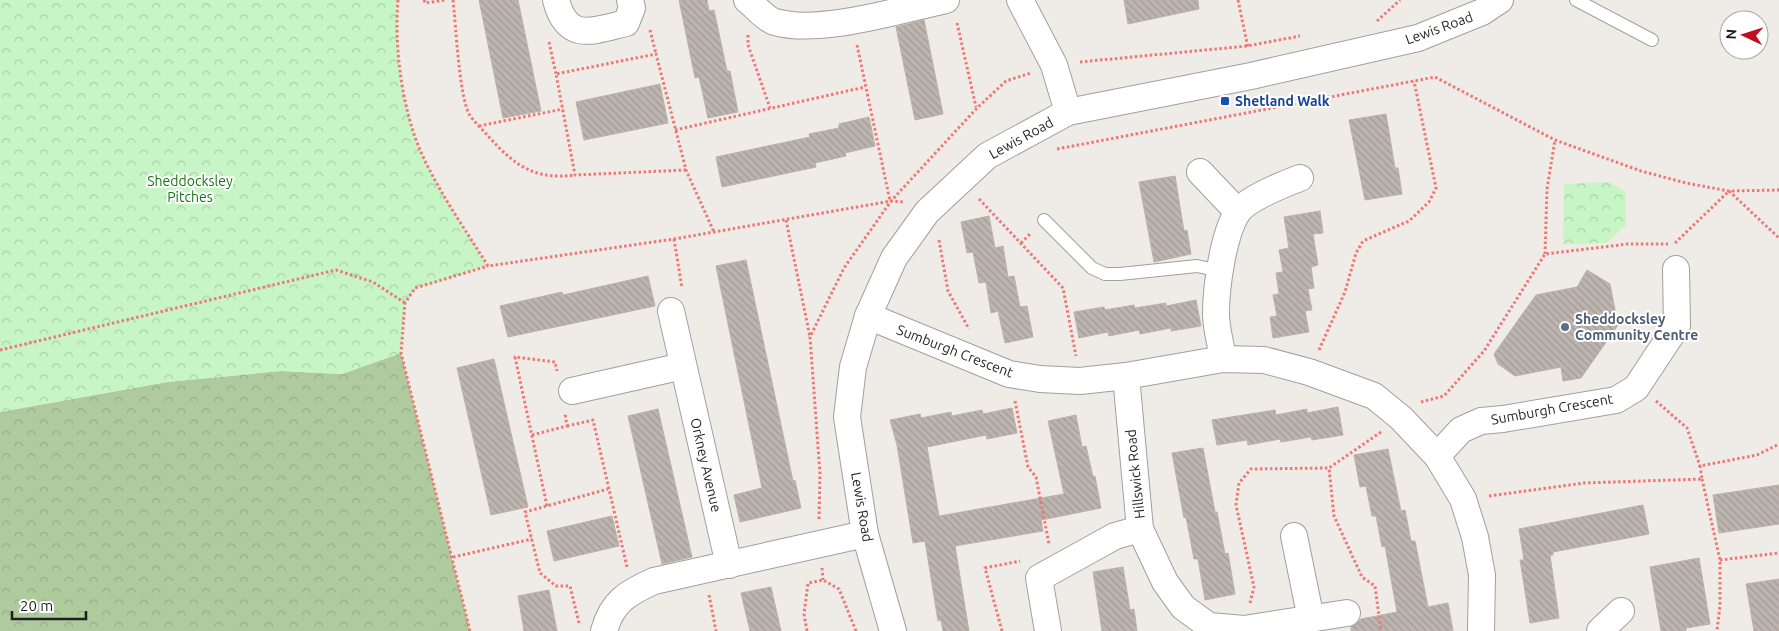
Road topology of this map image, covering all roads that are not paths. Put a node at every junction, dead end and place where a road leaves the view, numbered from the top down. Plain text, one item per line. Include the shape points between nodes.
1 (556, 0) edge
2 (630, 0) edge
3 (748, 0) edge
4 (1020, 0) edge
5 (1500, 0) edge
6 (1576, 0) edge
7 (951, 9) edge
8 (1652, 40) dead end
9 (1068, 112) junction
10 (1200, 172) dead end
11 (1300, 178) dead end
12 (1238, 212) junction
13 (1044, 220) dead end
14 (1676, 269) road end
15 (1220, 271) junction
16 (671, 311) road end
17 (868, 316) junction
18 (1223, 359) junction
19 (683, 366) junction
20 (1126, 376) junction
21 (564, 393) road end
22 (1437, 456) junction
23 (1140, 529) junction
24 (865, 534) junction
25 (1294, 536) dead end
26 (729, 564) junction
27 (1621, 611) dead end
28 (1347, 613) dead end
29 (1310, 619) junction
30 (604, 631) edge
31 (892, 631) edge
32 (1048, 631) edge
33 (1481, 631) edge
34 (1600, 631) edge

1 - 2 street via 560,15 571,26 586,33 626,23 632,8
3 - 7 street via 772,21 804,27
4 - 9 street via 1054,65
5 - 9 street, Lewis Road via 1482,12 1418,38 1251,76
6 - 8 lane
9 - 17 street, Lewis Road via 987,156 928,212 894,258
10 - 12 street
11 - 12 street via 1265,192
12 - 15 street
13 - 15 lane via 1092,268 1105,274 1197,266
14 - 22 street, Sumburgh Crescent via 1677,326 1636,388 1616,400 1481,421 1461,430
15 - 18 street via 1216,314
16 - 19 street, Orkney Avenue
17 - 20 street, Sumburgh Crescent via 1009,374 1040,380 1080,381
17 - 24 street, Lewis Road via 853,367 847,417
18 - 20 street, Sumburgh Crescent
18 - 22 street, Sumburgh Crescent via 1264,360 1309,372 1374,396 1401,418
19 - 21 street
19 - 26 street, Orkney Avenue
20 - 23 street, Hillswick Road
22 - 33 street, Sumburgh Crescent via 1463,499 1475,537 1482,575
23 - 29 street, Hillswick Road via 1165,582 1183,607 1209,626 1244,629
23 - 32 street via 1114,536 1039,578
24 - 26 street
24 - 31 street, Lewis Road
25 - 29 street
26 - 30 street via 654,581 632,591 615,604
27 - 34 street
28 - 29 street, Hillswick Road

